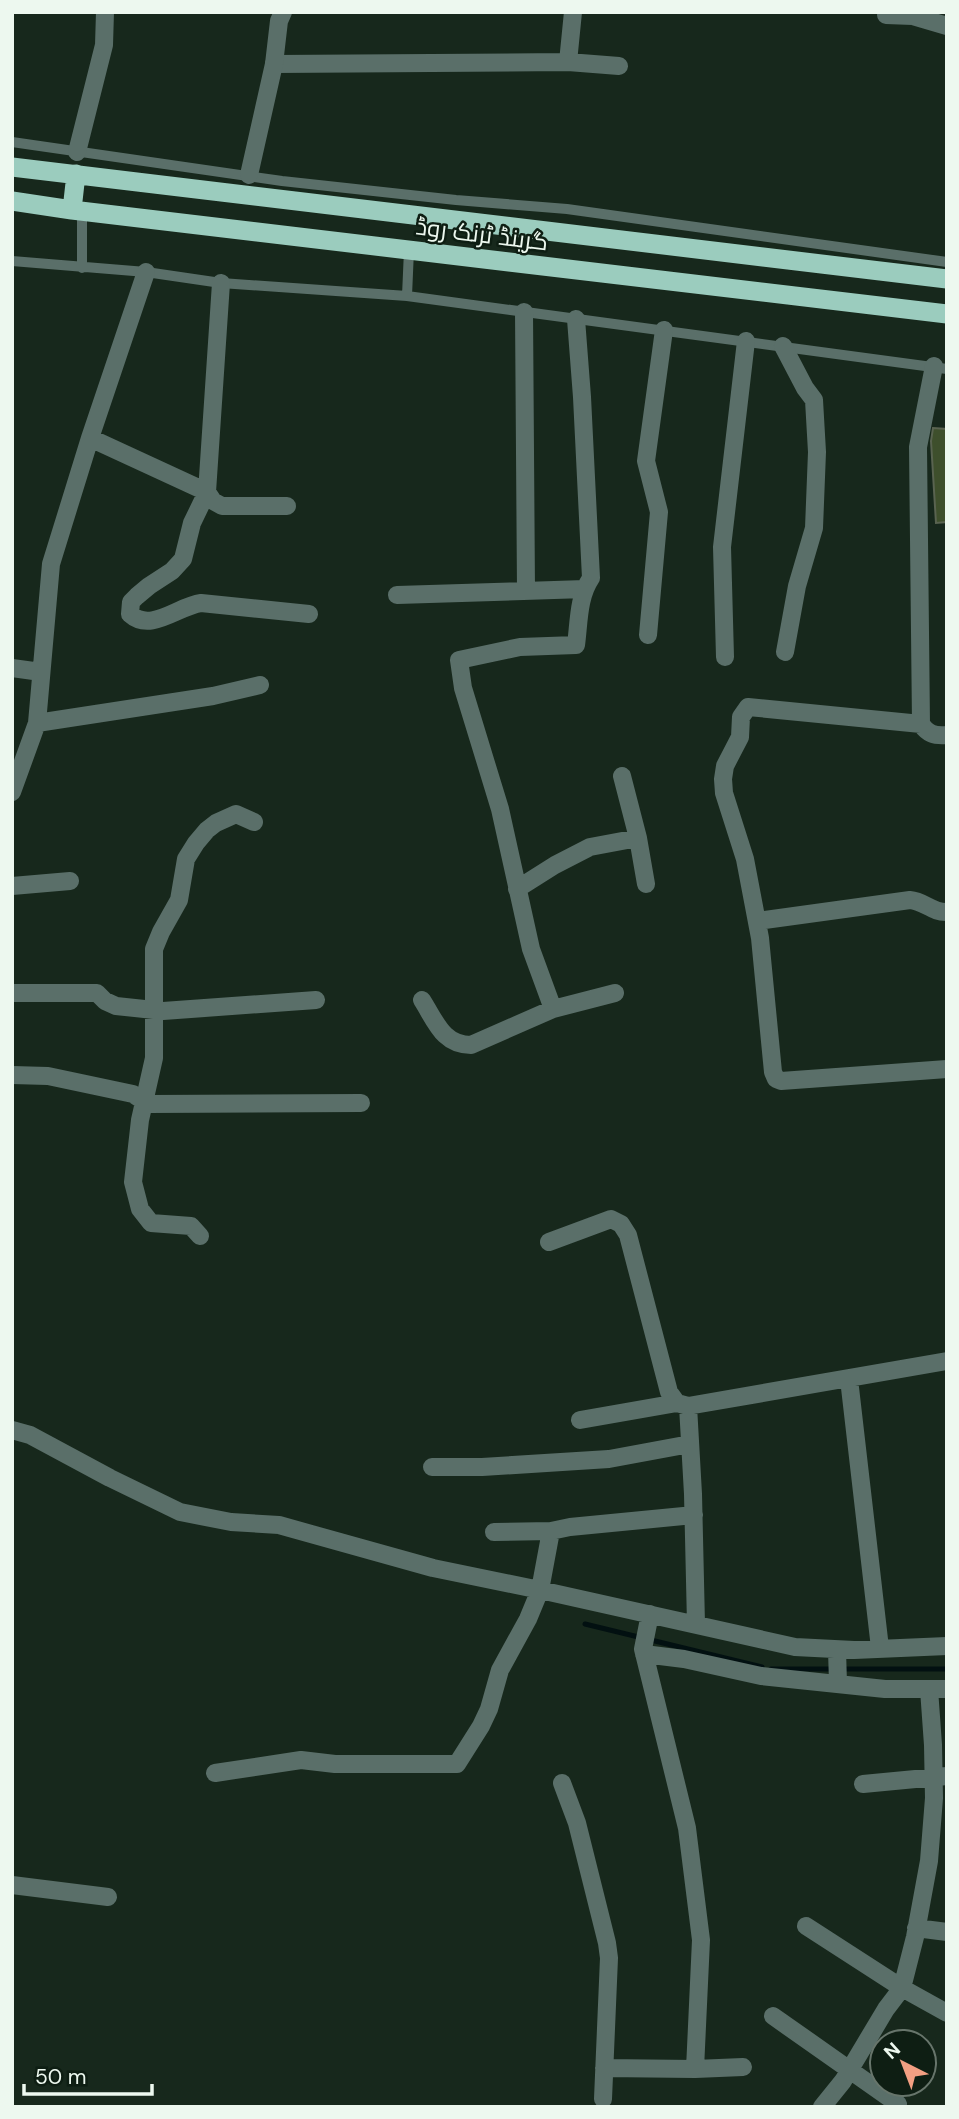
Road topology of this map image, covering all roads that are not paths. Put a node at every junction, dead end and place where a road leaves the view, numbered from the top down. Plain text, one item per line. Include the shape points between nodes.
1 (104, 12) edge
2 (283, 12) edge
3 (573, 12) edge
4 (886, 15) dead end
5 (947, 26) edge
6 (569, 62) junction
7 (274, 64) junction
8 (619, 66) dead end
9 (12, 142) edge
10 (78, 152) junction
11 (12, 167) edge
12 (76, 174) junction
13 (249, 175) junction
14 (12, 201) edge
15 (77, 210) junction
16 (409, 250) junction
17 (12, 261) edge
18 (947, 261) edge
19 (82, 268) junction
20 (146, 272) junction
21 (947, 279) edge
22 (221, 284) junction
23 (407, 296) junction
24 (524, 312) junction
25 (947, 314) edge
26 (576, 318) junction
27 (664, 330) junction
28 (746, 341) junction
29 (783, 346) junction
30 (940, 367) edge
31 (90, 438) junction
32 (207, 492) junction
33 (287, 506) dead end
34 (585, 589) junction
35 (526, 591) junction
36 (397, 595) dead end
37 (309, 614) dead end
38 (648, 635) dead end
39 (785, 652) dead end
40 (725, 657) dead end
41 (12, 667) edge
42 (41, 672) junction
43 (260, 685) dead end
44 (37, 723) junction
45 (921, 724) junction
46 (947, 735) edge
47 (622, 776) dead end
48 (12, 792) edge
49 (254, 822) dead end
50 (638, 838) junction
51 (70, 881) dead end
52 (646, 884) dead end
53 (12, 886) edge
54 (517, 889) junction
55 (947, 912) edge
56 (757, 921) junction
57 (12, 993) edge
58 (615, 993) dead end
59 (316, 1000) dead end
60 (422, 1000) dead end
61 (553, 1009) junction
62 (154, 1010) junction
63 (947, 1069) edge
64 (12, 1075) edge
65 (143, 1101) junction
66 (361, 1103) dead end
67 (200, 1236) dead end
68 (549, 1242) dead end
69 (947, 1361) edge
70 (849, 1379) junction
71 (682, 1405) junction
72 (580, 1420) dead end
73 (12, 1430) edge
74 (690, 1444) junction
75 (432, 1467) dead end
76 (694, 1515) junction
77 (551, 1531) junction
78 (494, 1532) dead end
79 (539, 1594) junction
80 (649, 1621) junction
81 (696, 1624) junction
82 (947, 1646) edge
83 (880, 1648) junction
84 (644, 1651) junction
85 (837, 1654) junction
86 (838, 1681) junction
87 (938, 1689) edge
88 (215, 1773) dead end
89 (940, 1776) edge
90 (562, 1783) dead end
91 (863, 1784) dead end
92 (12, 1885) edge
93 (108, 1897) dead end
94 (806, 1926) dead end
95 (916, 1928) junction
96 (947, 1932) edge
97 (902, 1988) junction
98 (947, 2013) edge
99 (774, 2016) dead end
100 (604, 2067) junction
101 (743, 2067) dead end
102 (695, 2069) junction
103 (849, 2071) junction
104 (603, 2099) dead end
105 (898, 2104) dead end
106 (822, 2107) edge

1 - 10 street via 104,46
2 - 7 street
3 - 6 street
4 - 5 street via 913,16
6 - 7 street
6 - 8 street
7 - 13 street
9 - 10 lane
10 - 13 lane
11 - 12 highway, گرینڈ ٹرنک روڈ
12 - 15 highway
12 - 21 highway, گرینڈ ٹرنک روڈ
13 - 18 lane via 456,201 567,209
14 - 15 highway, گرینڈ ٹرنک روڈ
15 - 16 highway, گرینڈ ٹرنک روڈ
15 - 19 lane
16 - 23 lane
16 - 25 highway, گرینڈ ٹرنک روڈ
17 - 19 lane
19 - 20 lane
20 - 22 lane
20 - 31 street
22 - 23 lane
22 - 32 street
23 - 24 lane
24 - 26 lane
24 - 35 street
26 - 27 lane
26 - 34 street via 591,578
27 - 28 lane
27 - 38 street via 646,461 659,512
28 - 29 lane
28 - 40 street via 722,547
29 - 30 lane
29 - 39 street via 814,400 817,452 814,528
30 - 45 street via 918,447
31 - 32 street
31 - 42 street via 51,564
32 - 33 street via 222,506
32 - 37 street via 192,523 183,559 131,602 130,614 152,621 201,603
34 - 35 street
34 - 54 street via 576,645 520,647 459,660
35 - 36 street
41 - 42 street
42 - 44 street
43 - 44 street
44 - 48 street
45 - 46 street via 927,732
45 - 56 street via 748,707 723,779
47 - 50 street
49 - 62 street via 236,814 216,823 186,859 179,900 154,949
50 - 52 street
50 - 54 street via 590,848
51 - 53 street
54 - 61 street via 531,949
55 - 56 street via 910,900
56 - 63 street via 776,1079
57 - 62 street via 97,993 116,1006
58 - 61 street
59 - 62 street
60 - 61 street via 447,1038 460,1045 471,1045
62 - 65 street via 153,1066
64 - 65 street via 48,1076 133,1094
65 - 66 street
65 - 67 street via 133,1182 140,1209 151,1223 191,1226
68 - 71 street via 611,1219 621,1224 628,1235 669,1392
69 - 70 street
70 - 71 street
70 - 83 street
71 - 72 street
71 - 74 street
73 - 79 street via 180,1513 279,1525
74 - 75 street via 609,1459
74 - 76 street
76 - 77 street
76 - 81 street
77 - 78 street
77 - 79 street
79 - 80 street
79 - 88 street via 500,1670 481,1726 457,1764 301,1760
80 - 81 street
80 - 84 street
81 - 85 street
82 - 83 street
83 - 85 street
84 - 86 street via 761,1676
84 - 102 street via 687,1828 701,1940
85 - 86 street
86 - 87 street via 885,1689
87 - 89 street
89 - 91 street
89 - 95 street
90 - 100 street via 577,1823 607,1942
92 - 93 street
94 - 97 street
95 - 96 street
95 - 97 street
97 - 98 street
97 - 103 street
99 - 103 street
100 - 102 street
100 - 104 street
101 - 102 street
103 - 105 street
103 - 106 street

